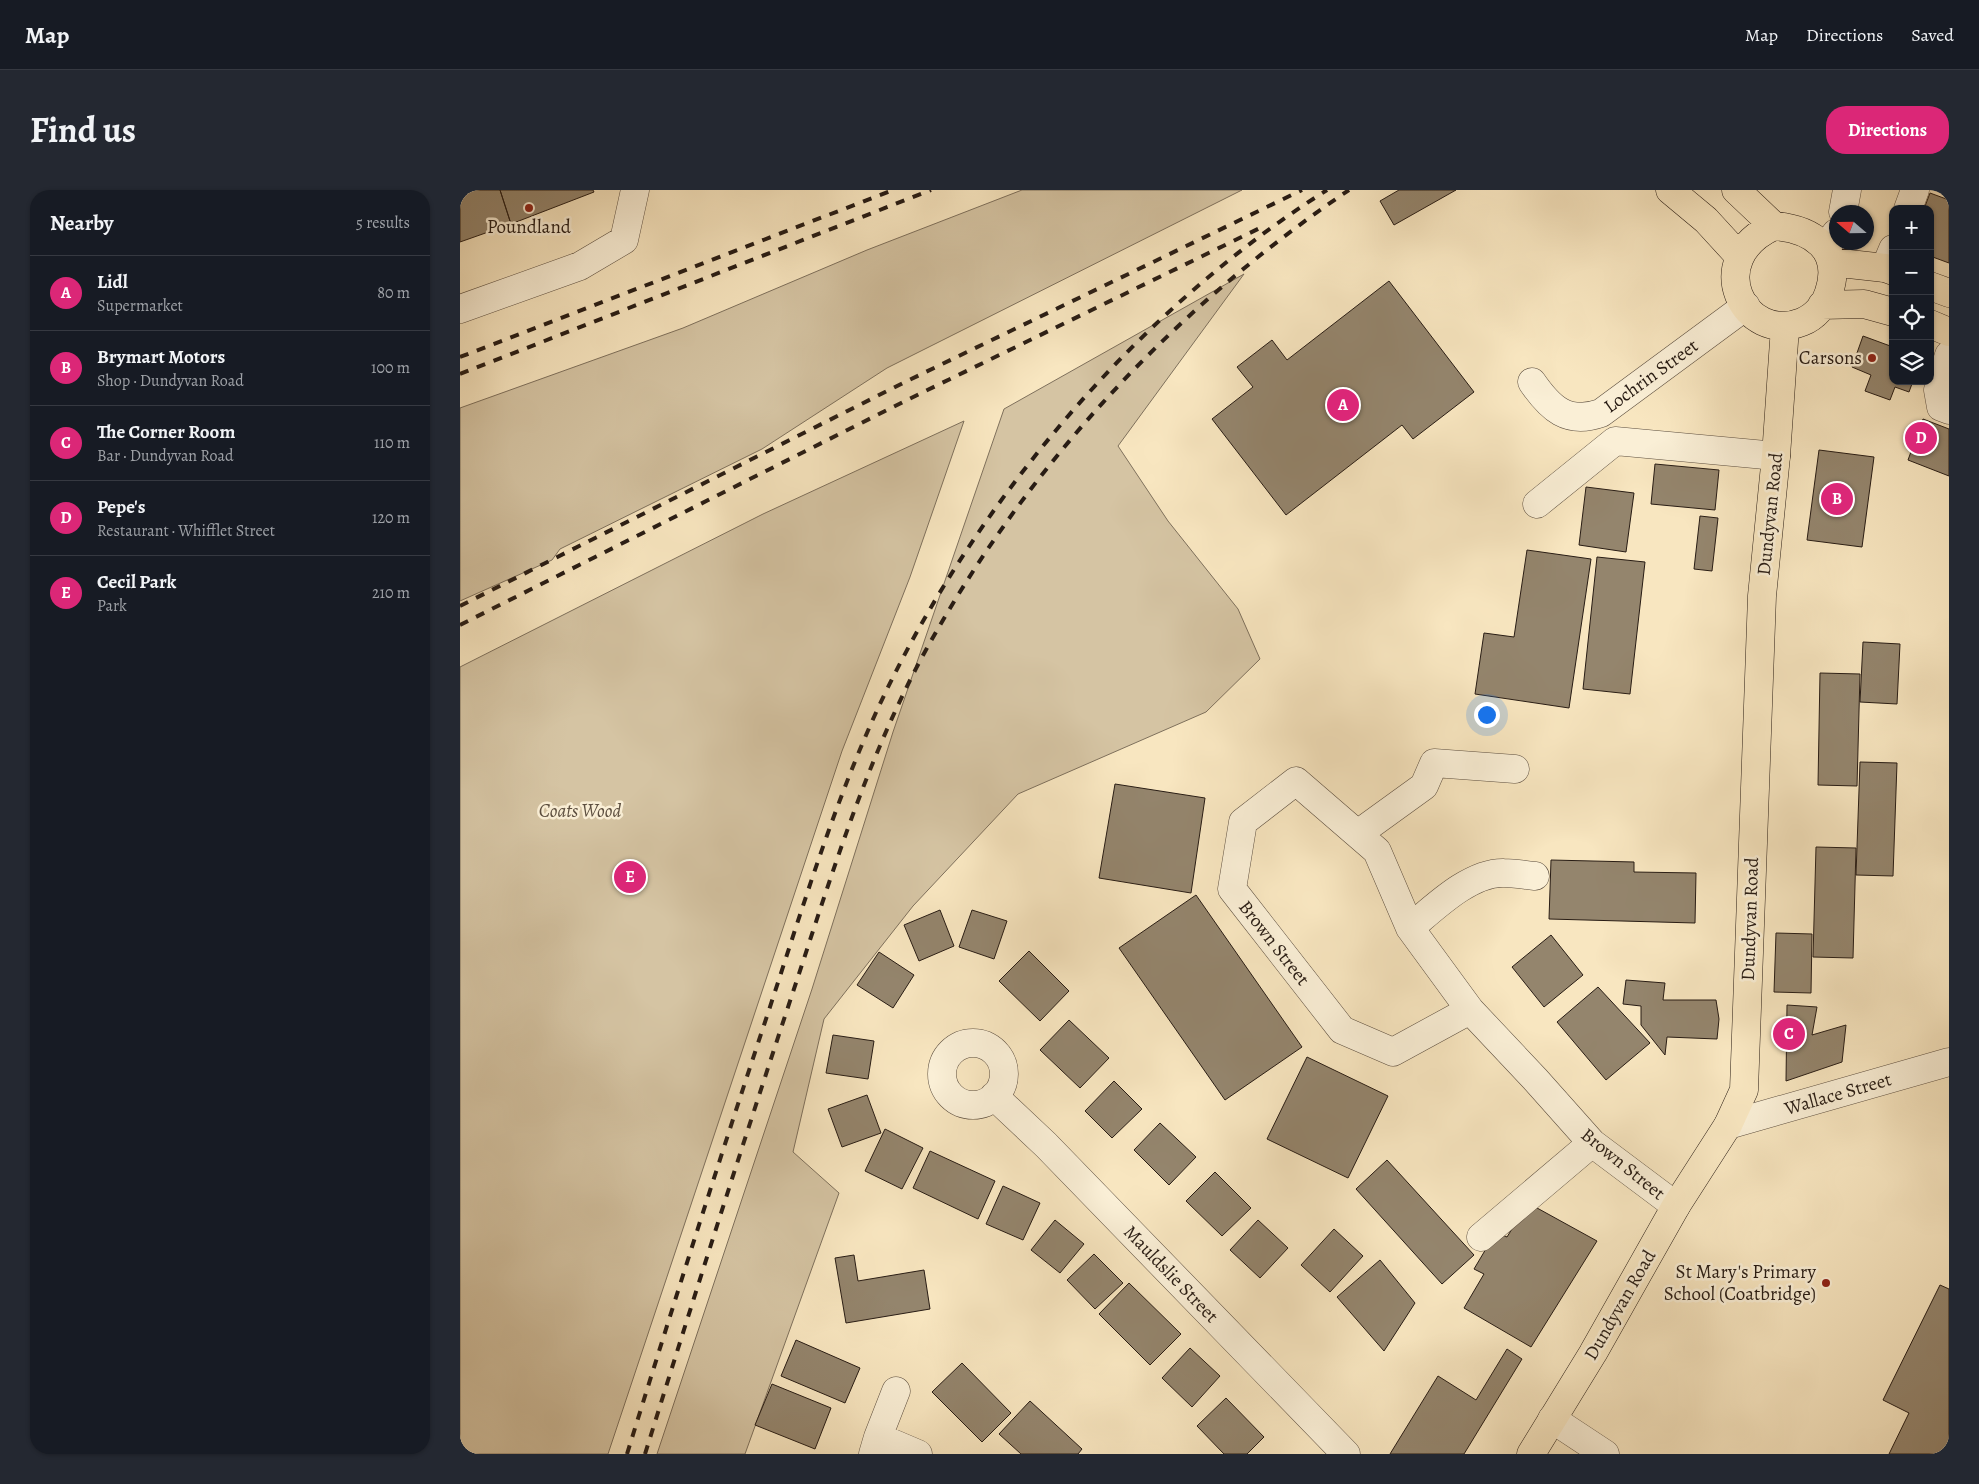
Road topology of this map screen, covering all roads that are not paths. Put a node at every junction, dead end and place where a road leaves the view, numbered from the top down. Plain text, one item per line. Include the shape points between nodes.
1 (635, 190) edge
2 (1670, 190) edge
3 (1736, 190) edge
4 (1847, 190) edge
5 (1915, 190) edge
6 (1844, 205) edge
7 (1909, 205) edge
8 (1774, 226) junction
9 (1829, 247) edge
10 (1831, 250) edge
11 (1839, 250) edge
12 (1739, 256) junction
13 (1889, 263) edge
14 (1934, 287) edge
15 (1949, 293) edge
16 (1822, 305) junction
17 (1746, 306) junction
18 (460, 309) edge
19 (1889, 311) edge
20 (1934, 326) edge
21 (1785, 327) junction
22 (1949, 332) edge
23 (1949, 355) edge
24 (1532, 382) dead end
25 (1949, 410) edge
26 (1776, 456) junction
27 (1537, 504) dead end
28 (1515, 769) dead end
29 (1359, 834) junction
30 (1535, 876) dead end
31 (1410, 928) junction
32 (1470, 1010) junction
33 (1949, 1062) edge
34 (994, 1096) dead end
35 (1728, 1125) junction
36 (1592, 1143) junction
37 (1676, 1206) junction
38 (1481, 1237) dead end
39 (896, 1391) dead end
40 (1552, 1419) junction
41 (875, 1446) edge
42 (918, 1454) edge
43 (1346, 1454) edge
44 (1531, 1454) edge
45 (1605, 1454) edge

1 - 18 street via 624,240 580,266
2 - 12 main road via 1706,220
3 - 8 main road
4 - 6 street
5 - 7 street
8 - 9 main road via 1803,231
8 - 12 main road via 1758,233
10 - 16 main road via 1832,280
11 - 13 main road
12 - 17 main road via 1735,271 1737,289
14 - 15 main road
16 - 19 main road via 1864,304
16 - 21 main road via 1805,321
17 - 21 main road via 1770,325
17 - 24 street, Lochrin Street via 1594,416 1586,418 1556,410
20 - 22 main road
21 - 26 main road, Dundyvan Road
23 - 25 street via 1938,390 1941,407
26 - 27 street via 1615,441
26 - 35 main road, Dundyvan Road via 1762,596 1744,1090
28 - 29 street via 1434,762 1424,786
29 - 31 street, Brown Street via 1377,851
29 - 32 street, Brown Street via 1296,781 1243,822 1232,889 1342,1030 1394,1052
30 - 31 street via 1502,872 1475,881 1456,889
31 - 32 street, Brown Street
32 - 36 street, Brown Street
33 - 35 street, Wallace Street
34 - 43 street, Mauldslie Street via 1046,1144
35 - 37 main road, Dundyvan Road
36 - 37 street, Brown Street
36 - 38 street
37 - 40 main road, Dundyvan Road
39 - 41 street
40 - 44 main road, Dundyvan Road
40 - 45 street
41 - 42 street

